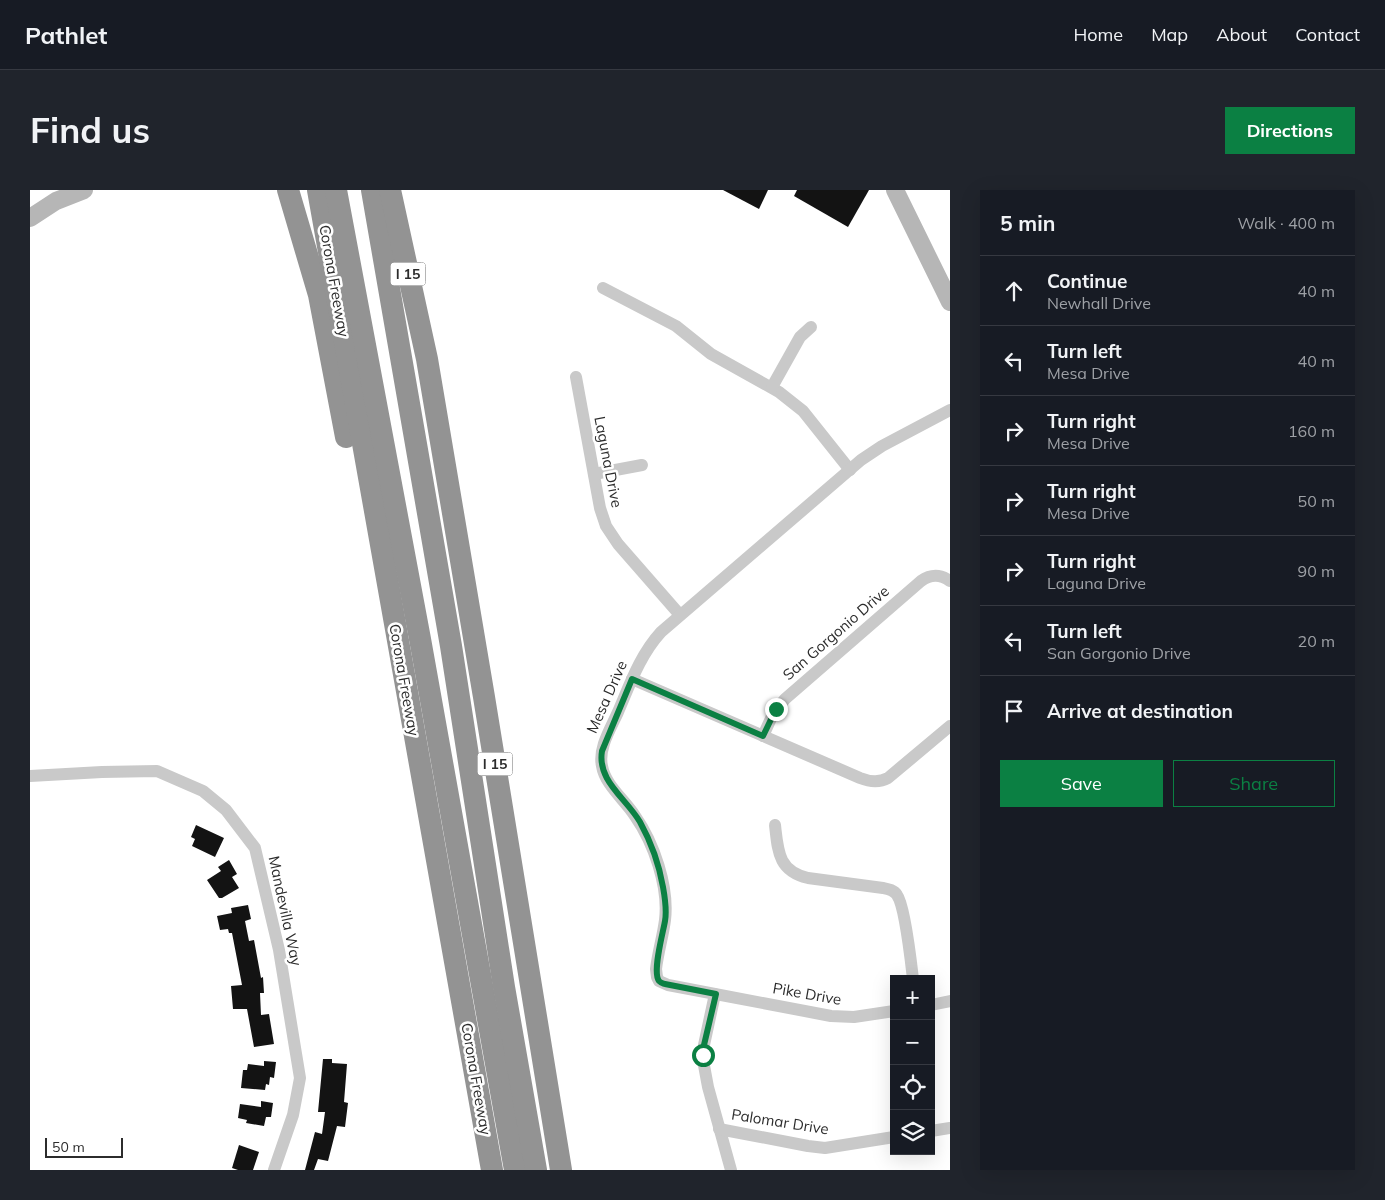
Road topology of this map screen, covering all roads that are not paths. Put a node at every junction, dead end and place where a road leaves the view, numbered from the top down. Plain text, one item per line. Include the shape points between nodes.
1 (84, 190) edge
2 (288, 190) edge
3 (318, 190) edge
4 (336, 190) edge
5 (348, 190) edge
6 (358, 190) edge
7 (372, 190) edge
8 (390, 190) edge
9 (402, 190) edge
10 (895, 190) edge
11 (30, 218) edge
12 (603, 288) dead end
13 (950, 302) edge
14 (812, 327) dead end
15 (426, 359) junction
16 (576, 378) dead end
17 (772, 387) junction
18 (950, 410) edge
19 (642, 465) dead end
20 (850, 470) junction
21 (594, 474) junction
22 (948, 579) edge
23 (392, 611) junction
24 (680, 615) junction
25 (420, 639) junction
26 (450, 640) junction
27 (632, 679) junction
28 (950, 726) edge
29 (763, 736) junction
30 (30, 776) edge
31 (775, 825) dead end
32 (912, 975) edge
33 (716, 994) junction
34 (950, 1001) edge
35 (935, 1003) edge
36 (890, 1012) edge
37 (950, 1128) edge
38 (719, 1129) junction
39 (935, 1130) edge
40 (890, 1138) edge
41 (274, 1170) edge
42 (492, 1170) edge
43 (515, 1170) edge
44 (536, 1170) edge
45 (561, 1170) edge
46 (731, 1170) edge

1 - 11 main road via 56,201
2 - 23 highway via 319,294 346,436
3 - 23 highway, Corona Freeway
4 - 25 highway
5 - 25 highway via 398,478
6 - 26 highway via 409,476
7 - 26 highway
8 - 15 highway, I 15
9 - 15 highway
10 - 13 main road
12 - 17 street via 676,326 710,354
14 - 17 street via 800,337
15 - 45 highway, I 15
16 - 21 street, Laguna Drive
17 - 20 street via 803,412
18 - 20 street, Mesa Drive via 882,446
19 - 21 street
20 - 24 street, Mesa Drive
21 - 24 street, Laguna Drive via 600,508 610,531
22 - 29 street, San Gorgonio Drive via 931,576 921,581 783,700
23 - 42 highway, Corona Freeway
24 - 27 street, Mesa Drive via 653,642
25 - 43 highway
26 - 44 highway
27 - 29 street
27 - 33 street, Mesa Drive via 604,745 601,762 608,780 639,821 660,871 666,911 657,977 663,984
28 - 29 street via 888,778 874,782
30 - 41 street, Mandevilla Way via 157,771 203,791 226,810 255,848 279,950 300,1078 293,1115
31 - 32 street via 778,851 791,872 808,878 883,888 897,894
33 - 36 street, Pike Drive via 838,1017
33 - 38 street via 703,1055
34 - 35 street
37 - 39 street
38 - 40 street, Palomar Drive via 826,1148
38 - 46 street

